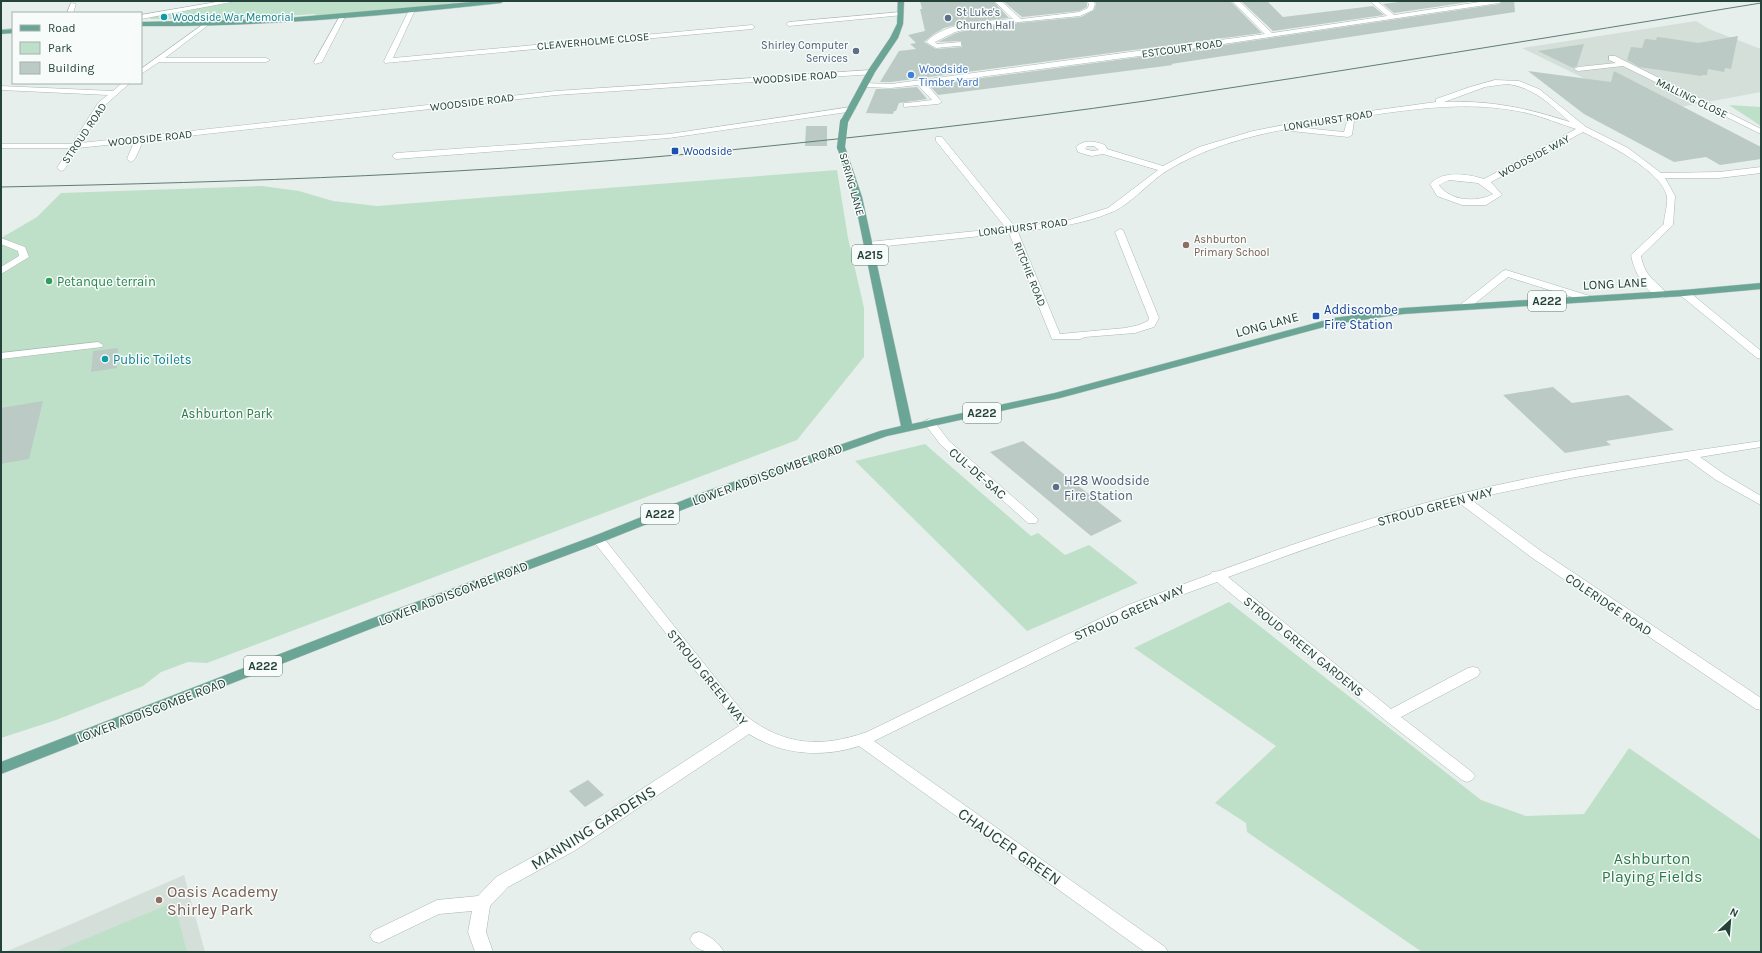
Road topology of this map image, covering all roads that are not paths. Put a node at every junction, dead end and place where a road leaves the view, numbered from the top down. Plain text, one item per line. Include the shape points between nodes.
1 (234, 1) edge
2 (501, 1) edge
3 (901, 1) edge
4 (997, 1) edge
5 (1090, 1) edge
6 (1235, 1) edge
7 (1373, 1) edge
8 (1499, 1) edge
9 (73, 4) dead end
10 (412, 10) junction
11 (70, 12) edge
12 (901, 14) junction
13 (142, 17) edge
14 (342, 17) junction
15 (1393, 17) junction
16 (1019, 21) junction
17 (142, 24) edge
18 (789, 24) dead end
19 (205, 25) junction
20 (752, 27) dead end
21 (12, 31) edge
22 (1, 32) edge
23 (1270, 35) junction
24 (958, 44) dead end
25 (1612, 58) dead end
26 (156, 60) junction
27 (266, 60) dead end
28 (318, 62) dead end
29 (1623, 64) junction
30 (1578, 69) dead end
31 (142, 71) edge
32 (871, 72) junction
33 (920, 82) junction
34 (125, 84) edge
35 (864, 85) junction
36 (1, 88) edge
37 (113, 93) junction
38 (1427, 105) junction
39 (907, 106) dead end
40 (851, 109) junction
41 (1355, 115) junction
42 (1278, 128) junction
43 (1583, 129) junction
44 (1761, 132) edge
45 (939, 139) dead end
46 (139, 140) junction
47 (1, 146) edge
48 (75, 146) junction
49 (1103, 151) dead end
50 (396, 156) dead end
51 (130, 159) dead end
52 (60, 168) dead end
53 (1164, 169) junction
54 (1761, 170) edge
55 (1659, 176) junction
56 (1485, 182) junction
57 (1012, 229) junction
58 (1120, 232) dead end
59 (1, 241) edge
60 (11, 245) junction
61 (868, 245) junction
62 (1, 250) edge
63 (1, 271) edge
64 (1761, 286) edge
65 (1684, 294) junction
66 (1663, 295) junction
67 (1589, 299) junction
68 (1464, 307) junction
69 (98, 345) dead end
70 (1, 356) edge
71 (1761, 356) edge
72 (929, 422) junction
73 (907, 426) junction
74 (1761, 444) edge
75 (1688, 454) junction
76 (1460, 498) junction
77 (1761, 501) edge
78 (1032, 520) dead end
79 (598, 539) junction
80 (1217, 575) junction
81 (1473, 672) dead end
82 (1761, 705) edge
83 (1390, 716) junction
84 (749, 727) junction
85 (861, 740) junction
86 (1, 768) edge
87 (1467, 776) dead end
88 (482, 903) junction
89 (379, 936) dead end
90 (699, 939) dead end
91 (484, 952) edge
92 (715, 952) edge
93 (1159, 952) edge

1 - 13 street
2 - 10 main road
3 - 12 main road, SPRING LANE / A215
4 - 16 street
5 - 16 street via 1092,6 1085,13
6 - 23 street
7 - 15 street
8 - 15 street, ESTCOURT ROAD
9 - 11 street
10 - 14 main road
10 - 20 street, CLEAVERHOLME CLOSE via 388,61
12 - 18 street
12 - 32 main road, SPRING LANE / A215 via 894,38
14 - 19 main road
14 - 28 street
15 - 23 street, ESTCOURT ROAD
16 - 24 street via 961,28 930,42 936,46
17 - 19 main road
19 - 26 street
21 - 22 main road
23 - 33 street, ESTCOURT ROAD
25 - 29 street, MALLING CLOSE
26 - 27 street
26 - 31 street
29 - 30 street
29 - 44 street, MALLING CLOSE
32 - 35 main road, SPRING LANE / A215
32 - 46 street, WOODSIDE ROAD via 564,92
33 - 35 street, ESTCOURT ROAD via 891,86
33 - 39 street via 938,102
34 - 37 street, STROUD ROAD
35 - 40 main road, SPRING LANE / A215
36 - 37 street
37 - 48 street, STROUD ROAD via 101,105
38 - 41 street, LONGHURST ROAD
38 - 43 street, LONGHURST ROAD via 1469,104 1510,108 1547,116
38 - 43 street, LONGHURST ROAD via 1489,84 1516,83 1536,90
40 - 50 street via 669,136
40 - 61 main road, SPRING LANE / A215, bridge via 844,122 841,147 858,197
41 - 42 street, LONGHURST ROAD
41 - 42 street via 1350,121 1348,136
42 - 53 street, LONGHURST ROAD via 1202,149
43 - 55 street, LONGHURST ROAD via 1625,150
43 - 56 street, WOODSIDE WAY
45 - 57 street, RITCHIE ROAD
46 - 48 street, WOODSIDE ROAD
46 - 51 street
47 - 48 street, WOODSIDE ROAD
48 - 52 street, STROUD ROAD
49 - 53 street
53 - 57 street, LONGHURST ROAD via 1112,210 1067,224
54 - 55 street via 1719,175
55 - 66 street, LONGHURST ROAD via 1671,196 1668,225 1636,255 1637,266 1642,276
56 - 56 street via 1491,185 1498,195 1486,202 1475,203 1462,202 1440,194 1434,184 1447,177 1470,178
57 - 58 street, RITCHIE ROAD via 1056,337 1138,328 1153,322 1154,318
57 - 61 street, LONGHURST ROAD
59 - 60 street
60 - 62 street
60 - 63 street via 22,249 24,257
61 - 73 main road, SPRING LANE / A215
64 - 65 main road, LONG LANE / A222
65 - 66 main road, LONG LANE / A222
65 - 71 street
66 - 67 main road, LONG LANE / A222
67 - 68 main road, LONG LANE / A222
67 - 68 street via 1506,274
68 - 72 main road, LONG LANE / A222 via 1397,312 1334,321 1056,396
69 - 70 street
72 - 73 main road, LONG LANE / A222
72 - 78 street, CUL-DE-SAC via 945,444
73 - 79 main road, LOWER ADDISCOMBE ROAD / A222 via 708,495
74 - 75 street, STROUD GREEN WAY
75 - 76 street, STROUD GREEN WAY via 1562,476
75 - 77 street via 1720,477
76 - 80 street, STROUD GREEN WAY via 1316,540
76 - 82 street, COLERIDGE ROAD via 1548,562
79 - 84 street, STROUD GREEN WAY via 733,711
79 - 86 main road, LOWER ADDISCOMBE ROAD / A222 via 378,621
80 - 83 street, STROUD GREEN GARDENS
80 - 85 street, STROUD GREEN WAY via 1133,608
81 - 83 street
83 - 87 street, STROUD GREEN GARDENS
84 - 85 street, STROUD GREEN WAY via 764,737 791,746 825,748
84 - 88 street, MANNING GARDENS via 568,846 502,882
85 - 93 street, CHAUCER GREEN
88 - 89 street via 437,907
88 - 91 street via 478,932
90 - 92 street

